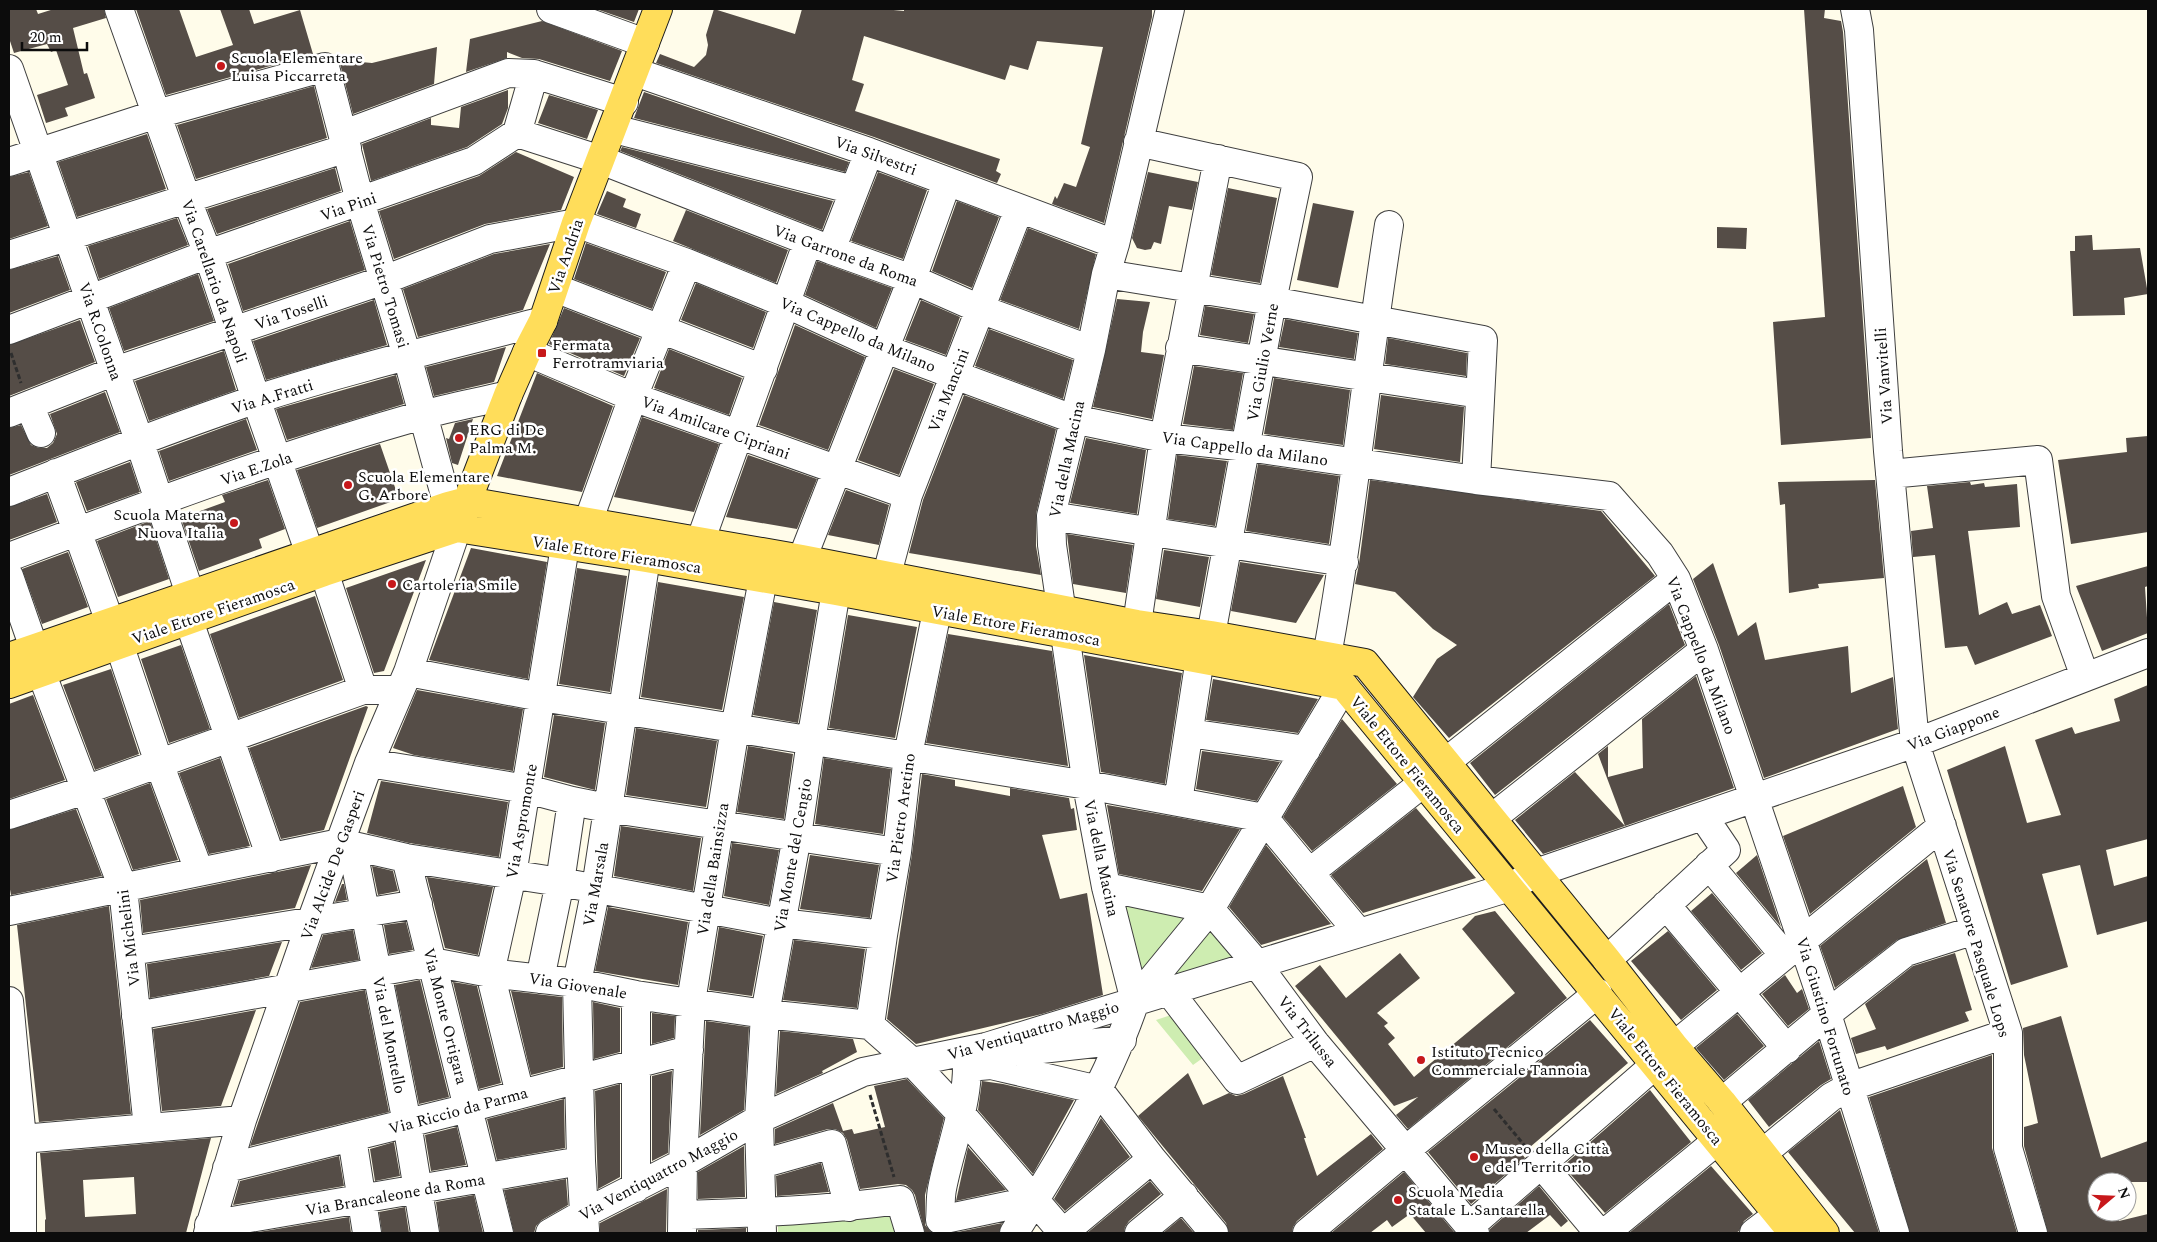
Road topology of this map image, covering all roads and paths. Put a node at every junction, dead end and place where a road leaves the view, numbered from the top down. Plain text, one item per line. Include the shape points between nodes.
1 (119, 9) edge
2 (551, 9) edge
3 (658, 9) edge
4 (1170, 9) edge
5 (1855, 9) edge
6 (645, 43) junction
7 (9, 69) edge
8 (635, 72) junction
9 (534, 74) junction
10 (624, 102) junction
11 (157, 114) junction
12 (614, 129) junction
13 (517, 133) junction
14 (345, 141) junction
15 (1138, 142) junction
16 (39, 152) junction
17 (869, 152) junction
18 (601, 160) junction
19 (1218, 160) junction
20 (9, 162) edge
21 (947, 182) junction
22 (854, 190) junction
23 (187, 200) junction
24 (360, 201) junction
25 (1019, 209) junction
26 (576, 223) junction
27 (1389, 225) dead end
28 (68, 237) junction
29 (1115, 244) junction
30 (820, 246) junction
31 (208, 254) junction
32 (9, 255) edge
33 (687, 263) junction
34 (1106, 274) junction
35 (912, 279) junction
36 (384, 280) junction
37 (555, 288) junction
38 (1192, 288) junction
39 (90, 298) junction
40 (1272, 301) junction
41 (785, 303) junction
42 (980, 309) junction
43 (1374, 320) junction
44 (543, 321) junction
45 (9, 330) edge
46 (661, 330) junction
47 (234, 332) junction
48 (9, 348) edge
49 (1180, 348) junction
50 (885, 349) junction
51 (1091, 350) junction
52 (527, 352) junction
53 (408, 356) junction
54 (1262, 361) junction
55 (763, 369) junction
56 (115, 370) junction
57 (954, 375) junction
58 (1366, 377) junction
59 (1480, 394) junction
60 (508, 395) junction
61 (632, 397) junction
62 (256, 399) junction
63 (19, 409) edge
64 (424, 415) junction
65 (1073, 419) junction
66 (40, 433) dead end
67 (738, 436) junction
68 (1164, 438) junction
69 (139, 440) junction
70 (1247, 447) junction
71 (278, 460) junction
72 (1355, 464) junction
73 (836, 470) junction
74 (56, 474) junction
75 (1890, 474) junction
76 (1476, 480) junction
77 (9, 492) edge
78 (908, 495) junction
79 (159, 501) junction
80 (457, 511) junction
81 (1051, 516) junction
82 (588, 522) junction
83 (77, 531) junction
84 (1149, 531) junction
85 (700, 542) junction
86 (1229, 544) junction
87 (565, 546) junction
88 (9, 557) edge
89 (646, 558) junction
90 (802, 559) junction
91 (1344, 562) junction
92 (317, 563) junction
93 (887, 574) junction
94 (9, 576) edge
95 (763, 578) junction
96 (1676, 579) junction
97 (836, 592) junction
98 (190, 594) junction
99 (937, 611) junction
100 (190, 621) junction
101 (1063, 621) junction
102 (1137, 624) junction
103 (115, 633) junction
104 (1206, 647) junction
105 (1704, 650) junction
106 (2148, 653) edge
107 (1327, 656) junction
108 (28, 659) edge
109 (2085, 678) junction
110 (404, 681) junction
111 (9, 684) edge
112 (1344, 686) junction
113 (363, 690) junction
114 (542, 697) junction
115 (623, 710) junction
116 (735, 728) junction
117 (1189, 733) junction
118 (230, 738) junction
119 (811, 741) junction
120 (1916, 743) junction
121 (1306, 750) junction
122 (908, 755) junction
123 (1446, 762) junction
124 (159, 763) junction
125 (369, 763) junction
126 (1424, 783) junction
127 (1087, 785) junction
128 (527, 789) junction
129 (85, 790) junction
130 (1755, 799) junction
131 (572, 801) junction
132 (1178, 802) junction
133 (607, 808) junction
134 (9, 815) edge
135 (1703, 816) junction
136 (1264, 818) junction
137 (1492, 818) junction
138 (719, 824) junction
139 (1942, 826) junction
140 (797, 836) junction
141 (340, 843) junction
142 (897, 852) junction
143 (272, 858) junction
144 (406, 858) junction
145 (1718, 858) junction
146 (199, 871) junction
147 (1309, 873) junction
148 (1536, 873) junction
149 (512, 875) junction
150 (560, 882) junction
151 (123, 888) junction
152 (596, 888) junction
153 (1510, 888) junction
154 (1114, 893) junction
155 (418, 904) junction
156 (1666, 905) junction
157 (705, 909) junction
158 (1210, 910) junction
159 (9, 911) edge
160 (366, 913) junction
161 (311, 922) junction
162 (781, 923) junction
163 (1975, 930) junction
164 (1359, 933) junction
165 (883, 935) junction
166 (1793, 947) junction
167 (131, 951) junction
168 (1607, 960) junction
169 (432, 962) junction
170 (1250, 962) junction
171 (377, 972) junction
172 (490, 973) junction
173 (540, 979) junction
174 (577, 983) junction
175 (288, 988) junction
176 (1169, 992) junction
177 (1598, 993) junction
178 (1739, 993) junction
179 (636, 995) junction
180 (9, 1001) edge
181 (691, 1002) junction
182 (1131, 1005) junction
183 (765, 1014) junction
184 (1827, 1014) junction
185 (136, 1016) junction
186 (870, 1025) junction
187 (2008, 1033) junction
188 (1122, 1040) junction
189 (1316, 1043) junction
190 (1787, 1049) junction
191 (689, 1050) junction
192 (1665, 1055) junction
193 (980, 1057) junction
194 (912, 1062) junction
195 (635, 1063) junction
196 (863, 1072) junction
197 (579, 1078) junction
198 (1848, 1087) junction
199 (1099, 1090) junction
200 (1479, 1091) junction
201 (520, 1094) junction
202 (1722, 1102) junction
203 (468, 1108) junction
204 (14, 1109) edge
205 (960, 1113) junction
206 (759, 1119) junction
207 (242, 1120) junction
208 (407, 1123) junction
209 (148, 1128) junction
210 (352, 1138) junction
211 (22, 1139) junction
212 (1718, 1140) junction
213 (1406, 1150) junction
214 (1763, 1153) junction
215 (1152, 1159) junction
216 (581, 1161) junction
217 (683, 1163) junction
218 (761, 1164) junction
219 (1541, 1164) junction
220 (227, 1168) junction
221 (485, 1178) junction
222 (417, 1188) junction
223 (636, 1188) junction
224 (1184, 1196) junction
225 (361, 1199) junction
226 (900, 1200) junction
227 (1035, 1200) junction
228 (849, 1207) junction
229 (309, 1221) edge
230 (585, 1223) edge
231 (762, 1223) edge
232 (683, 1224) edge
233 (1786, 1224) edge
234 (208, 1229) edge
235 (1472, 1230) edge
236 (22, 1233) edge
237 (367, 1233) edge
238 (425, 1233) edge
239 (499, 1233) edge
240 (550, 1233) edge
241 (910, 1233) edge
242 (1014, 1233) edge
243 (1063, 1233) edge
244 (1139, 1233) edge
245 (1214, 1233) edge
246 (1308, 1233) edge
247 (1599, 1233) edge
248 (1605, 1233) edge
249 (1754, 1233) edge
250 (1825, 1233) edge
251 (1895, 1233) edge
252 (2033, 1233) edge

1 - 11 street, Via Carellario da Napoli
2 - 6 street
3 - 6 main road, Via Andria
4 - 15 street, Via della Macina
5 - 75 street, Via Vanvitelli
6 - 8 main road, Via Andria
7 - 16 street, Via R.Colonna
8 - 10 main road, Via Andria
8 - 17 street, Via Silvestri
9 - 10 street
9 - 13 street
9 - 14 street via 508,74
10 - 12 main road, Via Andria
11 - 14 street, Via Pietro Tomasi via 325,67
11 - 16 street
11 - 23 street, Via Carellario da Napoli
12 - 18 main road, Via Andria
12 - 22 street
13 - 18 street
13 - 24 street, Via Pini via 474,160
14 - 23 street
14 - 24 street, Via Pietro Tomasi
15 - 19 street
15 - 29 street, Via della Macina
16 - 20 street
16 - 28 street, Via R.Colonna
17 - 21 street, Via Silvestri
17 - 22 street
18 - 26 main road, Via Andria
18 - 30 street, Via Garrone da Roma
19 - 38 street
19 - 40 street, Via Giulio Verne via 1298,177
21 - 25 street, Via Silvestri
21 - 35 street
22 - 30 street
23 - 28 street
23 - 31 street, Via Carellario da Napoli
24 - 31 street, Via Pini
24 - 36 street, Via Pietro Tomasi
25 - 29 street, Via Silvestri
25 - 42 street, Via Mancini
26 - 33 street, Via Cappello da Milano
26 - 36 street, Via Toselli via 490,239
26 - 37 main road, Via Andria
27 - 43 street
28 - 32 street
28 - 39 street, Via R.Colonna
29 - 34 street, Via della Macina
30 - 35 street, Via Garrone da Roma
30 - 41 street
31 - 39 street, Via Pini
31 - 47 street, Via Carellario da Napoli
33 - 41 street, Via Cappello da Milano
33 - 46 street
34 - 38 street
34 - 51 street, Via della Macina
35 - 42 street, Via Garrone da Roma
35 - 50 street
36 - 47 street, Via Toselli
36 - 53 street, Via Pietro Tomasi
37 - 44 main road, Via Andria
37 - 46 street
38 - 40 street
38 - 49 street
39 - 45 street, Via Pini
39 - 56 street, Via R.Colonna
40 - 43 street
40 - 54 street, Via Giulio Verne
41 - 50 street, Via Cappello da Milano
41 - 55 street
42 - 51 street, Via Garrone da Roma
42 - 57 street, Via Mancini
43 - 58 street
43 - 59 street via 1483,340
44 - 52 main road, Via Andria
44 - 53 street, Via A.Fratti
46 - 55 street
46 - 61 street
47 - 56 street, Via Toselli
47 - 62 street, Via Carellario da Napoli
48 - 63 path
49 - 54 street
49 - 68 street
50 - 57 street, Via Cappello da Milano
50 - 73 street
51 - 65 street, Via della Macina
52 - 60 main road, Via Andria
52 - 61 street, Via Amilcare Cipriani
53 - 62 street, Via A.Fratti
53 - 64 street, Via Pietro Tomasi
54 - 58 street
54 - 70 street, Via Giulio Verne
55 - 67 street
56 - 63 street, Via Toselli
56 - 69 street, Via R.Colonna
57 - 65 street, Via Cappello da Milano
57 - 78 street, Via Mancini
58 - 59 street
58 - 72 street
59 - 76 street
60 - 64 street, Via E.Zola
60 - 80 main road, Via Andria
61 - 67 street, Via Amilcare Cipriani
61 - 82 street
62 - 69 street, Via A.Fratti
62 - 71 street, Via Carellario da Napoli
63 - 66 street
64 - 71 street, Via E.Zola
64 - 80 street, Via Pietro Tomasi
65 - 68 street, Via Cappello da Milano
65 - 81 street, Via della Macina
67 - 73 street, Via Amilcare Cipriani
67 - 85 street
68 - 70 street, Via Cappello da Milano
68 - 84 street
69 - 74 street, Via A.Fratti
69 - 79 street, Via R.Colonna
70 - 72 street, Via Cappello da Milano
70 - 86 street, Via Giulio Verne
71 - 79 street, Via E.Zola
71 - 92 street, Via Carellario da Napoli
72 - 76 street, Via Cappello da Milano
72 - 91 street
73 - 78 street, Via Amilcare Cipriani
73 - 90 street
74 - 77 street, Via A.Fratti
74 - 83 street
75 - 109 street via 2038,460 2056,596
75 - 120 street, Via Vanvitelli
76 - 96 street, Via Cappello da Milano via 1609,496 1660,554
78 - 93 street, Via Mancini
79 - 83 street, Via E.Zola
79 - 98 street, Via R.Colonna
80 - 82 main road, Viale Ettore Fieramosca
80 - 87 main road, Viale Ettore Fieramosca
80 - 92 main road, Viale Ettore Fieramosca
80 - 110 street, Via Alcide De Gasperi
81 - 84 street
81 - 101 street, Via della Macina
82 - 85 main road, Viale Ettore Fieramosca
83 - 88 street, Via E.Zola
83 - 103 street
84 - 86 street
84 - 102 street
85 - 90 main road, Viale Ettore Fieramosca
86 - 91 street
86 - 104 street, Via Giulio Verne
87 - 89 main road, Viale Ettore Fieramosca
87 - 114 street, Via Aspromonte
89 - 95 main road, Viale Ettore Fieramosca
89 - 115 street, Via Marsala
90 - 93 main road, Viale Ettore Fieramosca
91 - 107 street
92 - 98 main road, Viale Ettore Fieramosca
92 - 100 main road, Viale Ettore Fieramosca
92 - 113 street, Via Carellario da Napoli
93 - 101 main road, Viale Ettore Fieramosca
94 - 108 street, Via Michelini
95 - 97 main road, Viale Ettore Fieramosca
95 - 116 street, Via della Bainsizza
96 - 105 street, Via Cappello da Milano
96 - 123 street
97 - 99 main road, Viale Ettore Fieramosca
97 - 119 street, Via Monte del Cengio
98 - 103 main road, Viale Ettore Fieramosca
99 - 101 main road, Viale Ettore Fieramosca
99 - 122 street, Via Pietro Aretino
100 - 103 main road, Viale Ettore Fieramosca
100 - 118 street
101 - 102 main road, Viale Ettore Fieramosca
101 - 104 main road, Viale Ettore Fieramosca
101 - 127 street, Via della Macina
102 - 104 main road, Viale Ettore Fieramosca
103 - 108 main road, Viale Ettore Fieramosca
103 - 124 street
104 - 107 main road, Viale Ettore Fieramosca
104 - 112 main road, Viale Ettore Fieramosca
104 - 117 street, Via Giulio Verne
105 - 130 street, Via Cappello da Milano
105 - 137 street
106 - 109 street, Via Giappone
107 - 123 main road, Viale Ettore Fieramosca via 1366,663
108 - 111 main road, Viale Ettore Fieramosca
108 - 129 street, Via Michelini
109 - 120 street, Via Giappone
110 - 113 street
110 - 114 street
110 - 125 street, Via Alcide De Gasperi
112 - 121 street
112 - 126 main road, Viale Ettore Fieramosca
113 - 118 street
114 - 115 street
114 - 128 street, Via Aspromonte
115 - 116 street
115 - 133 street, Via Marsala
116 - 119 street
116 - 138 street, Via della Bainsizza
117 - 121 street
117 - 132 street, Via Giulio Verne
118 - 124 street
118 - 143 street
119 - 122 street
119 - 140 street, Via Monte del Cengio
120 - 130 street, Via Giappone
120 - 139 street, Via Senatore Pasquale Lops
121 - 136 street
122 - 127 street
122 - 142 street, Via Pietro Aretino
123 - 137 main road
124 - 129 street
124 - 146 street
125 - 128 street
125 - 141 street, Via Alcide De Gasperi
126 - 147 street
126 - 153 main road, Viale Ettore Fieramosca
127 - 132 street
127 - 154 street, Via della Macina
128 - 131 street
128 - 149 street, Via Aspromonte
129 - 134 street
129 - 151 street, Via Michelini
130 - 135 street, Via Giappone
130 - 166 street, Via Giustino Fortunato
131 - 133 street
131 - 150 street
132 - 136 street
133 - 138 street
133 - 152 street, Via Marsala
135 - 145 street
135 - 148 street, Via Ventiquattro Maggio
136 - 147 street
136 - 158 street
137 - 148 main road
138 - 140 street
138 - 157 street, Via della Bainsizza
139 - 163 street, Via Senatore Pasquale Lops
139 - 166 street
140 - 142 street
140 - 162 street, Via Monte del Cengio
141 - 143 street
141 - 144 street
141 - 160 street, Via del Montello via 356,866
141 - 161 street, Via Alcide De Gasperi
142 - 165 street, Via Pietro Aretino
143 - 146 street
144 - 149 street
144 - 155 street, Via Monte Ortigara
145 - 156 street
145 - 166 street
146 - 151 street
147 - 164 street
148 - 153 street, Via Ventiquattro Maggio
148 - 168 main road
149 - 150 street
149 - 172 street, Via Aspromonte
150 - 152 street
150 - 173 street
151 - 159 street
151 - 167 street, Via Michelini
152 - 157 street
152 - 174 street, Via Marsala
153 - 164 street, Via Ventiquattro Maggio
153 - 177 main road, Viale Ettore Fieramosca
154 - 158 street
154 - 182 street, Via della Macina
155 - 160 street
155 - 169 street, Via Monte Ortigara
156 - 168 street
156 - 178 street
157 - 162 street
157 - 181 street, Via della Bainsizza
158 - 170 street, Via Trilussa
158 - 182 street
160 - 161 street
160 - 171 street, Via del Montello
161 - 167 street
161 - 175 street, Via Alcide De Gasperi
162 - 165 street
162 - 183 street, Via Monte del Cengio
163 - 184 street via 1906,952
163 - 187 street, Via Senatore Pasquale Lops
164 - 170 street, Via Ventiquattro Maggio
165 - 186 street, Via Pietro Aretino
166 - 178 street
166 - 184 street, Via Giustino Fortunato
167 - 185 street, Via Michelini
168 - 192 main road
169 - 171 street, Via Giovenale
169 - 172 street, Via Giovenale
169 - 203 street, Via Monte Ortigara
170 - 176 street, Via Ventiquattro Maggio
170 - 189 street, Via Trilussa
171 - 175 street, Via Giovenale
171 - 208 street, Via del Montello
172 - 173 street, Via Giovenale
172 - 201 street, Via Aspromonte
173 - 174 street, Via Giovenale
174 - 179 street, Via Giovenale
174 - 197 street, Via Marsala
175 - 185 street, Via Giovenale
175 - 207 street, Via Alcide De Gasperi
176 - 182 street, Via Ventiquattro Maggio
176 - 189 street via 1237,1080
177 - 192 main road, Viale Ettore Fieramosca
177 - 200 street
178 - 190 street
178 - 192 street
179 - 181 street, Via Giovenale
179 - 195 street
180 - 204 street
181 - 183 street, Via Giovenale
181 - 191 street, Via della Bainsizza
182 - 188 street
182 - 193 street, Via Ventiquattro Maggio
183 - 186 street, Via Giovenale
183 - 206 street, Via Monte del Cengio
184 - 190 street
184 - 198 street, Via Giustino Fortunato
185 - 209 street, Via Michelini
186 - 194 street
187 - 198 street
187 - 252 street, Via Senatore Pasquale Lops via 2008,1148
188 - 193 street
188 - 199 street
189 - 213 street, Via Trilussa
190 - 202 street
191 - 195 street, Via Riccio da Parma
191 - 217 street, Via della Bainsizza
192 - 202 main road
192 - 212 main road, Viale Ettore Fieramosca
192 - 219 street
193 - 194 street, Via Ventiquattro Maggio
193 - 199 street
193 - 205 street
194 - 196 street, Via Ventiquattro Maggio
194 - 205 street
195 - 197 street, Via Riccio da Parma
195 - 223 street
196 - 206 street, Via Ventiquattro Maggio
196 - 226 path
197 - 201 street, Via Riccio da Parma
197 - 216 street, Via Marsala
198 - 214 street via 1831,1097
198 - 251 street, Via Giustino Fortunato
199 - 215 street
199 - 227 street
200 - 213 street
200 - 219 path
201 - 203 street, Via Riccio da Parma
202 - 214 main road
203 - 208 street, Via Riccio da Parma
203 - 221 street, Via Monte Ortigara
204 - 211 street
205 - 227 street
205 - 227 street via 941,1191 940,1220
206 - 217 street, Via Ventiquattro Maggio
206 - 218 street, Via Monte del Cengio
207 - 209 street
207 - 220 street, Via Alcide De Gasperi
208 - 210 street, Via Riccio da Parma
208 - 222 street, Via del Montello
209 - 211 street
210 - 220 street, Via Riccio da Parma
210 - 225 street
211 - 236 street
212 - 233 main road, Viale Ettore Fieramosca
212 - 248 street
213 - 235 street, Via Trilussa
213 - 246 street
214 - 250 main road
215 - 224 street
215 - 243 street
216 - 221 street, Via Brancaleone da Roma
216 - 230 street, Via Marsala
217 - 223 street, Via Ventiquattro Maggio
217 - 232 street, Via della Bainsizza
218 - 228 street via 832,1144
218 - 231 street, Via Monte del Cengio
219 - 235 street
219 - 247 street
220 - 234 street, Via Alcide De Gasperi
221 - 222 street, Via Brancaleone da Roma
221 - 239 street, Via Monte Ortigara
222 - 225 street, Via Brancaleone da Roma
222 - 238 street, Via del Montello
223 - 230 street, Via Ventiquattro Maggio
224 - 244 street
224 - 245 street
225 - 229 street, Via Brancaleone da Roma
225 - 237 street
226 - 228 street
226 - 241 street
227 - 242 street
227 - 243 street
228 - 231 street
229 - 234 street, Via Brancaleone da Roma
230 - 240 street, Via Ventiquattro Maggio
231 - 232 street
233 - 249 street

